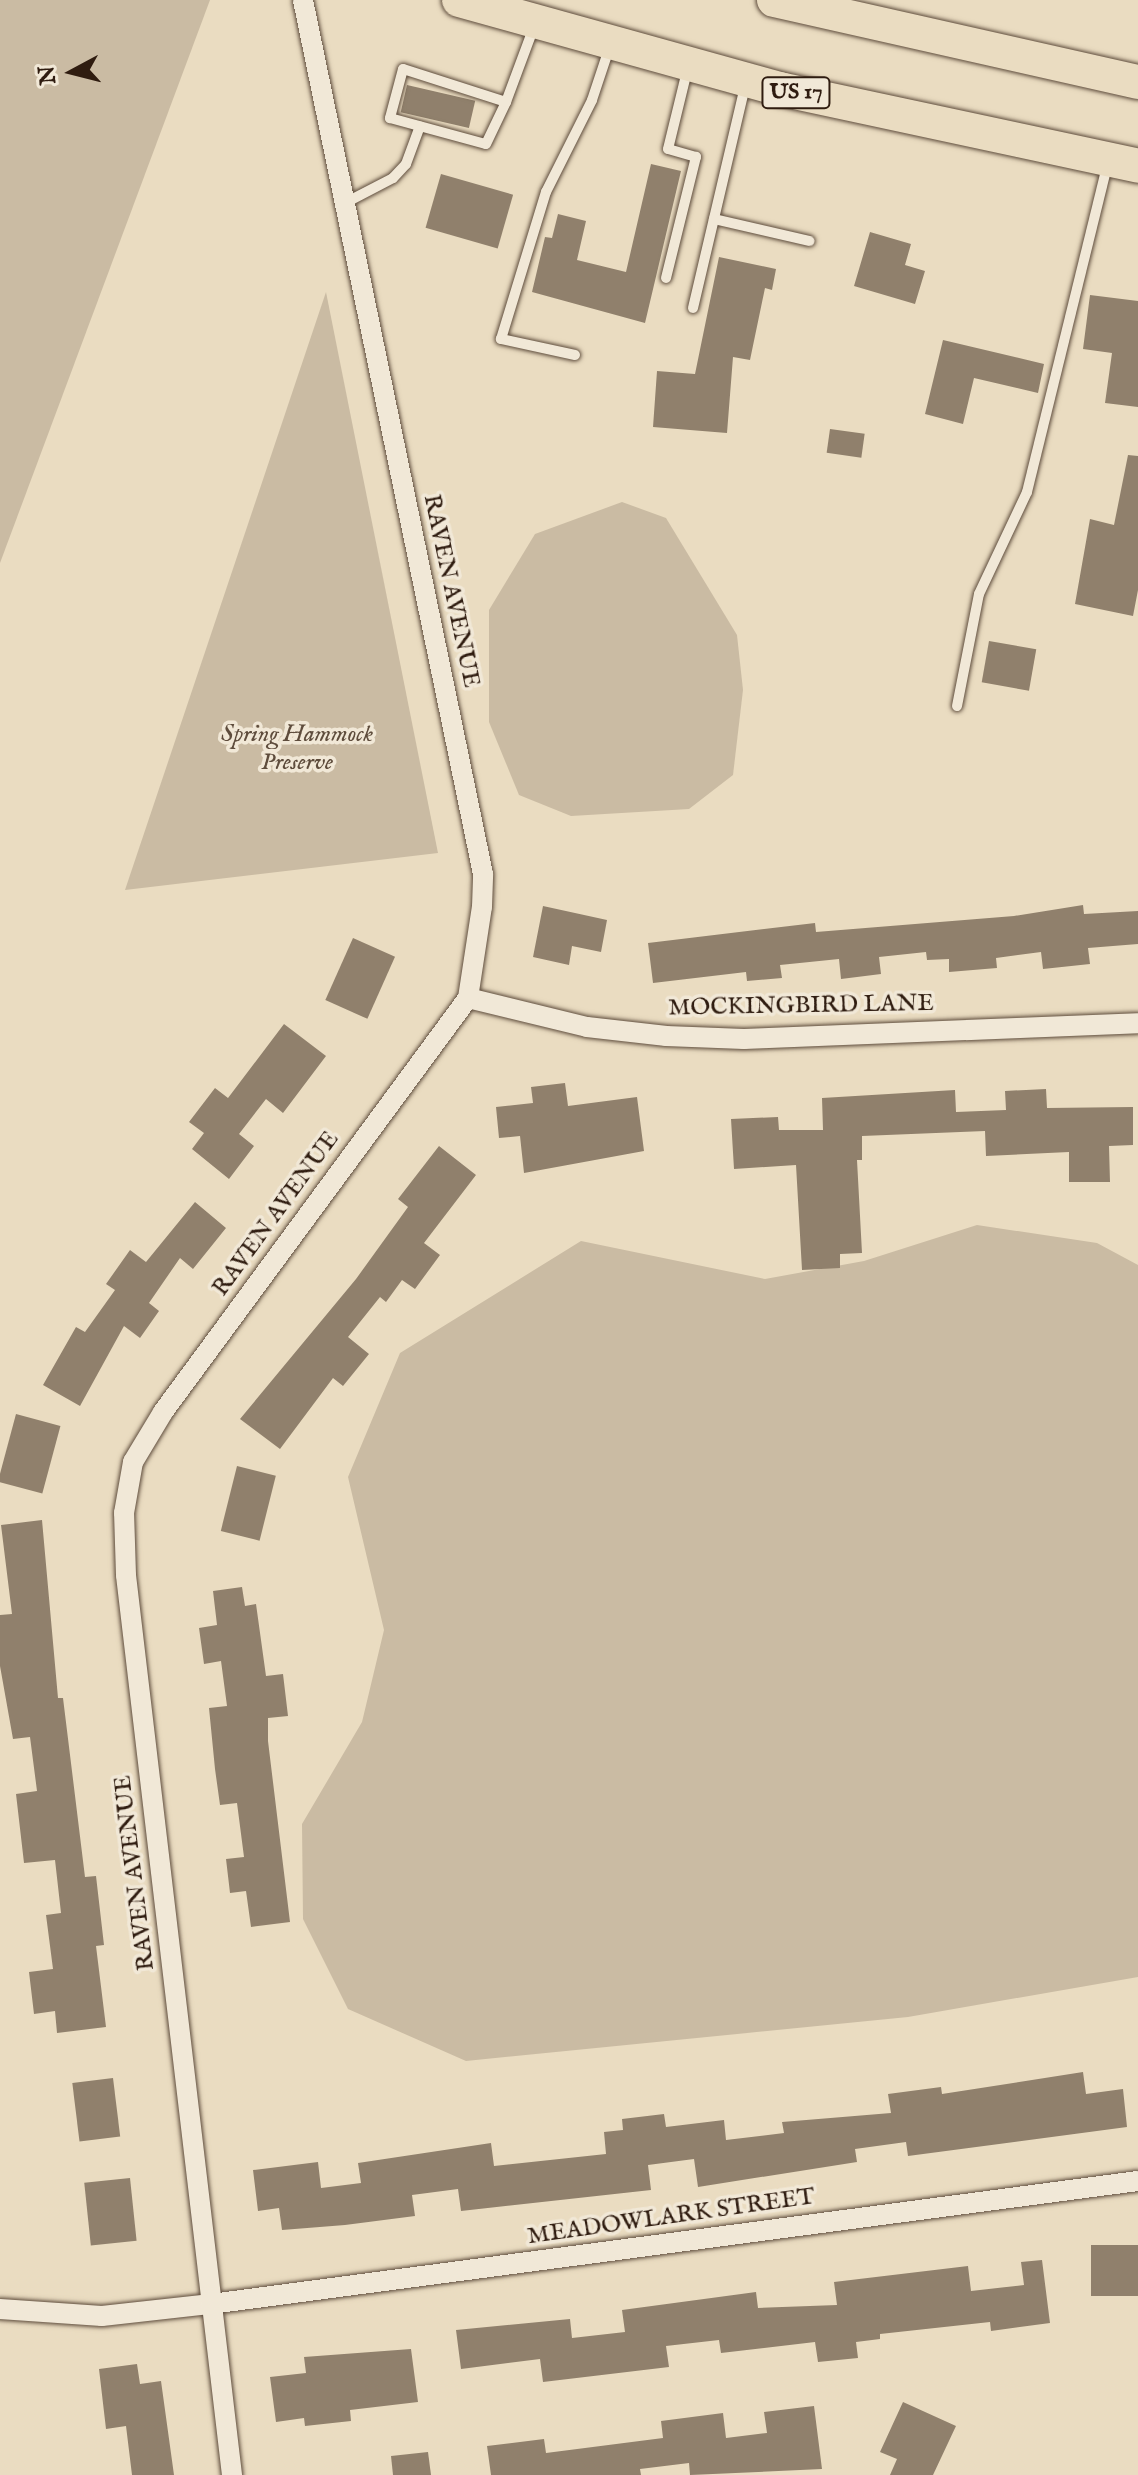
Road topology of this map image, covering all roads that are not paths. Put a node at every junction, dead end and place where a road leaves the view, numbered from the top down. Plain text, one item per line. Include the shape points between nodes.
1 (303, 0) edge
2 (459, 0) edge
3 (774, 0) edge
4 (810, 4) edge
5 (535, 22) junction
6 (610, 44) junction
7 (689, 66) junction
8 (746, 81) junction
9 (1138, 82) edge
10 (506, 102) junction
11 (420, 126) junction
12 (1128, 157) edge
13 (345, 203) junction
14 (714, 219) junction
15 (809, 241) dead end
16 (666, 278) dead end
17 (693, 308) dead end
18 (575, 355) dead end
19 (957, 706) dead end
20 (468, 998) junction
21 (1138, 1023) edge
22 (1138, 2181) edge
23 (211, 2304) junction
24 (0, 2309) edge
25 (232, 2475) edge

1 - 13 street, RAVEN AVENUE
2 - 5 main road, US 17
3 - 4 main road
4 - 9 main road
5 - 6 main road, US 17
5 - 10 lane
6 - 7 main road, US 17
6 - 18 lane via 592,100 541,204 501,339
7 - 8 main road, US 17
7 - 16 lane via 668,149 696,157
8 - 12 main road, US 17 via 1047,147
8 - 14 lane
10 - 11 lane via 486,144
10 - 11 lane via 403,69 390,118
11 - 13 lane via 406,164 393,178
12 - 19 lane via 1027,492 979,594
13 - 20 street, RAVEN AVENUE via 483,874 480,939
14 - 15 lane
14 - 17 lane
20 - 21 street, MOCKINGBIRD LANE via 587,1027 744,1039
20 - 23 street, RAVEN AVENUE via 163,1412 133,1462 124,1513 126,1575
22 - 23 street, MEADOWLARK STREET
23 - 24 street, MEADOWLARK STREET via 102,2316
23 - 25 street, RAVEN AVENUE

